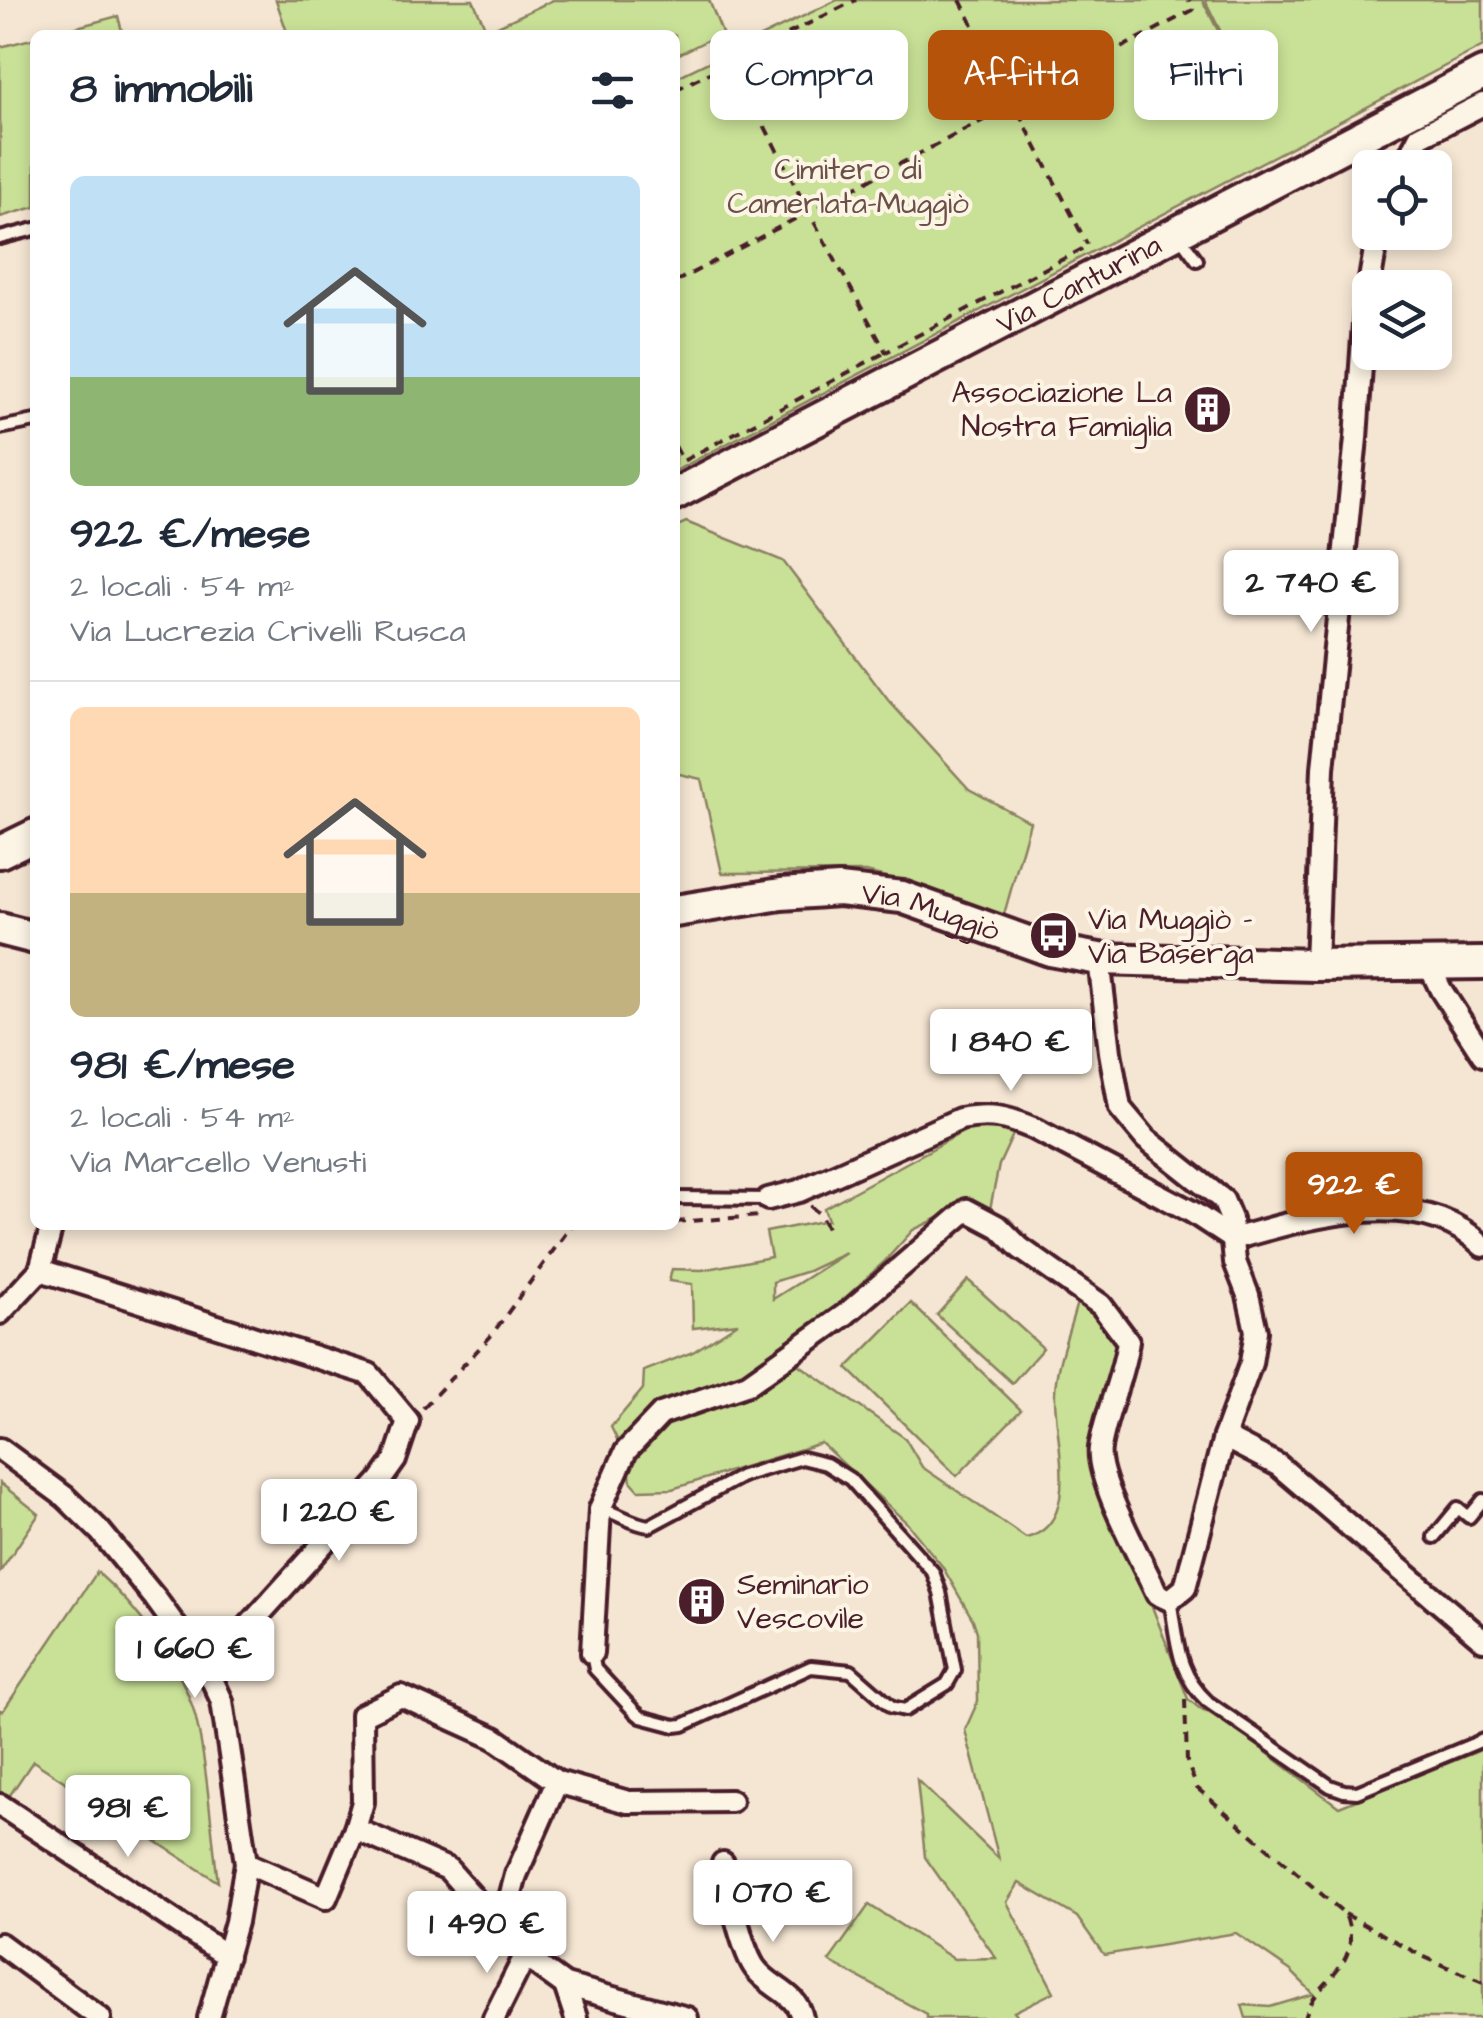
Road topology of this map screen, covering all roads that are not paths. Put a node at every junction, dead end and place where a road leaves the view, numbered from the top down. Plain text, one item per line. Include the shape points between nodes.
1 (1483, 73) edge
2 (1483, 104) edge
3 (1412, 150) edge
4 (30, 230) edge
5 (1176, 232) junction
6 (0, 238) edge
7 (1375, 250) edge
8 (1197, 260) dead end
9 (30, 421) edge
10 (0, 428) edge
11 (680, 491) edge
12 (30, 838) edge
13 (0, 852) edge
14 (680, 910) edge
15 (0, 929) edge
16 (30, 937) edge
17 (1099, 959) junction
18 (1483, 963) edge
19 (1316, 965) junction
20 (1429, 965) junction
21 (1483, 1055) edge
22 (784, 1195) joint
23 (680, 1198) edge
24 (51, 1230) edge
25 (1233, 1238) junction
26 (1483, 1246) edge
27 (40, 1270) junction
28 (0, 1313) edge
29 (1224, 1437) junction
30 (0, 1449) edge
31 (1483, 1500) edge
32 (600, 1509) junction
33 (1434, 1537) dead end
34 (1170, 1600) junction
35 (1483, 1640) edge
36 (592, 1654) joint
37 (208, 1671) junction
38 (1483, 1740) edge
39 (557, 1782) junction
40 (731, 1800) dead end
41 (0, 1805) edge
42 (355, 1829) junction
43 (246, 1863) junction
44 (723, 1863) dead end
45 (502, 1928) junction
46 (0, 1944) edge
47 (228, 1956) junction
48 (525, 1956) junction
49 (566, 1985) junction
50 (100, 2018) edge
51 (209, 2018) edge
52 (494, 2018) edge
53 (576, 2018) edge
54 (687, 2018) edge
55 (802, 2018) edge

1 - 5 main road, Via Canturina
2 - 3 street via 1418,137
4 - 6 lane
5 - 8 lane
5 - 11 main road, Via Canturina via 1095,258
7 - 19 street via 1322,768
9 - 10 lane
12 - 13 main road
14 - 17 main road, Via Muggiò via 839,890 902,897 1050,950
15 - 16 main road
17 - 19 main road, Via Muggiò
17 - 25 street via 1120,1108 1146,1139 1223,1200
18 - 20 main road, Via Muggiò
19 - 20 main road, Via Muggiò
20 - 21 street
22 - 23 lane
22 - 25 street via 985,1114 1035,1130
24 - 27 street
25 - 26 street via 1324,1213 1398,1212 1467,1230
25 - 29 street via 1256,1331
27 - 28 street
27 - 37 street via 369,1374 413,1421 380,1481
29 - 34 street via 1186,1588
29 - 35 street via 1278,1465
30 - 37 street via 66,1497 100,1532
31 - 33 lane via 1469,1517 1458,1508
32 - 34 street via 626,1451 661,1414 748,1384 846,1314 967,1210 1101,1305 1128,1341 1099,1451 1104,1480 1158,1594
32 - 36 street
32 - 36 lane via 649,1526 742,1476 802,1458 826,1464 850,1480 933,1572 954,1670 946,1684 906,1710 892,1707 851,1671 811,1667 676,1726 635,1712 595,1669
34 - 38 lane via 1184,1675 1208,1702 1330,1786 1357,1792
37 - 43 street via 222,1701
39 - 40 street via 628,1802
39 - 42 street via 494,1738 400,1696 362,1715 364,1802
39 - 45 street via 516,1875
41 - 47 street
42 - 43 street via 326,1898
42 - 45 street via 448,1869
43 - 47 street
44 - 55 street via 755,1968 800,2005
45 - 48 street
46 - 50 street
47 - 51 street
48 - 49 street
48 - 52 street
49 - 53 street
49 - 54 street

